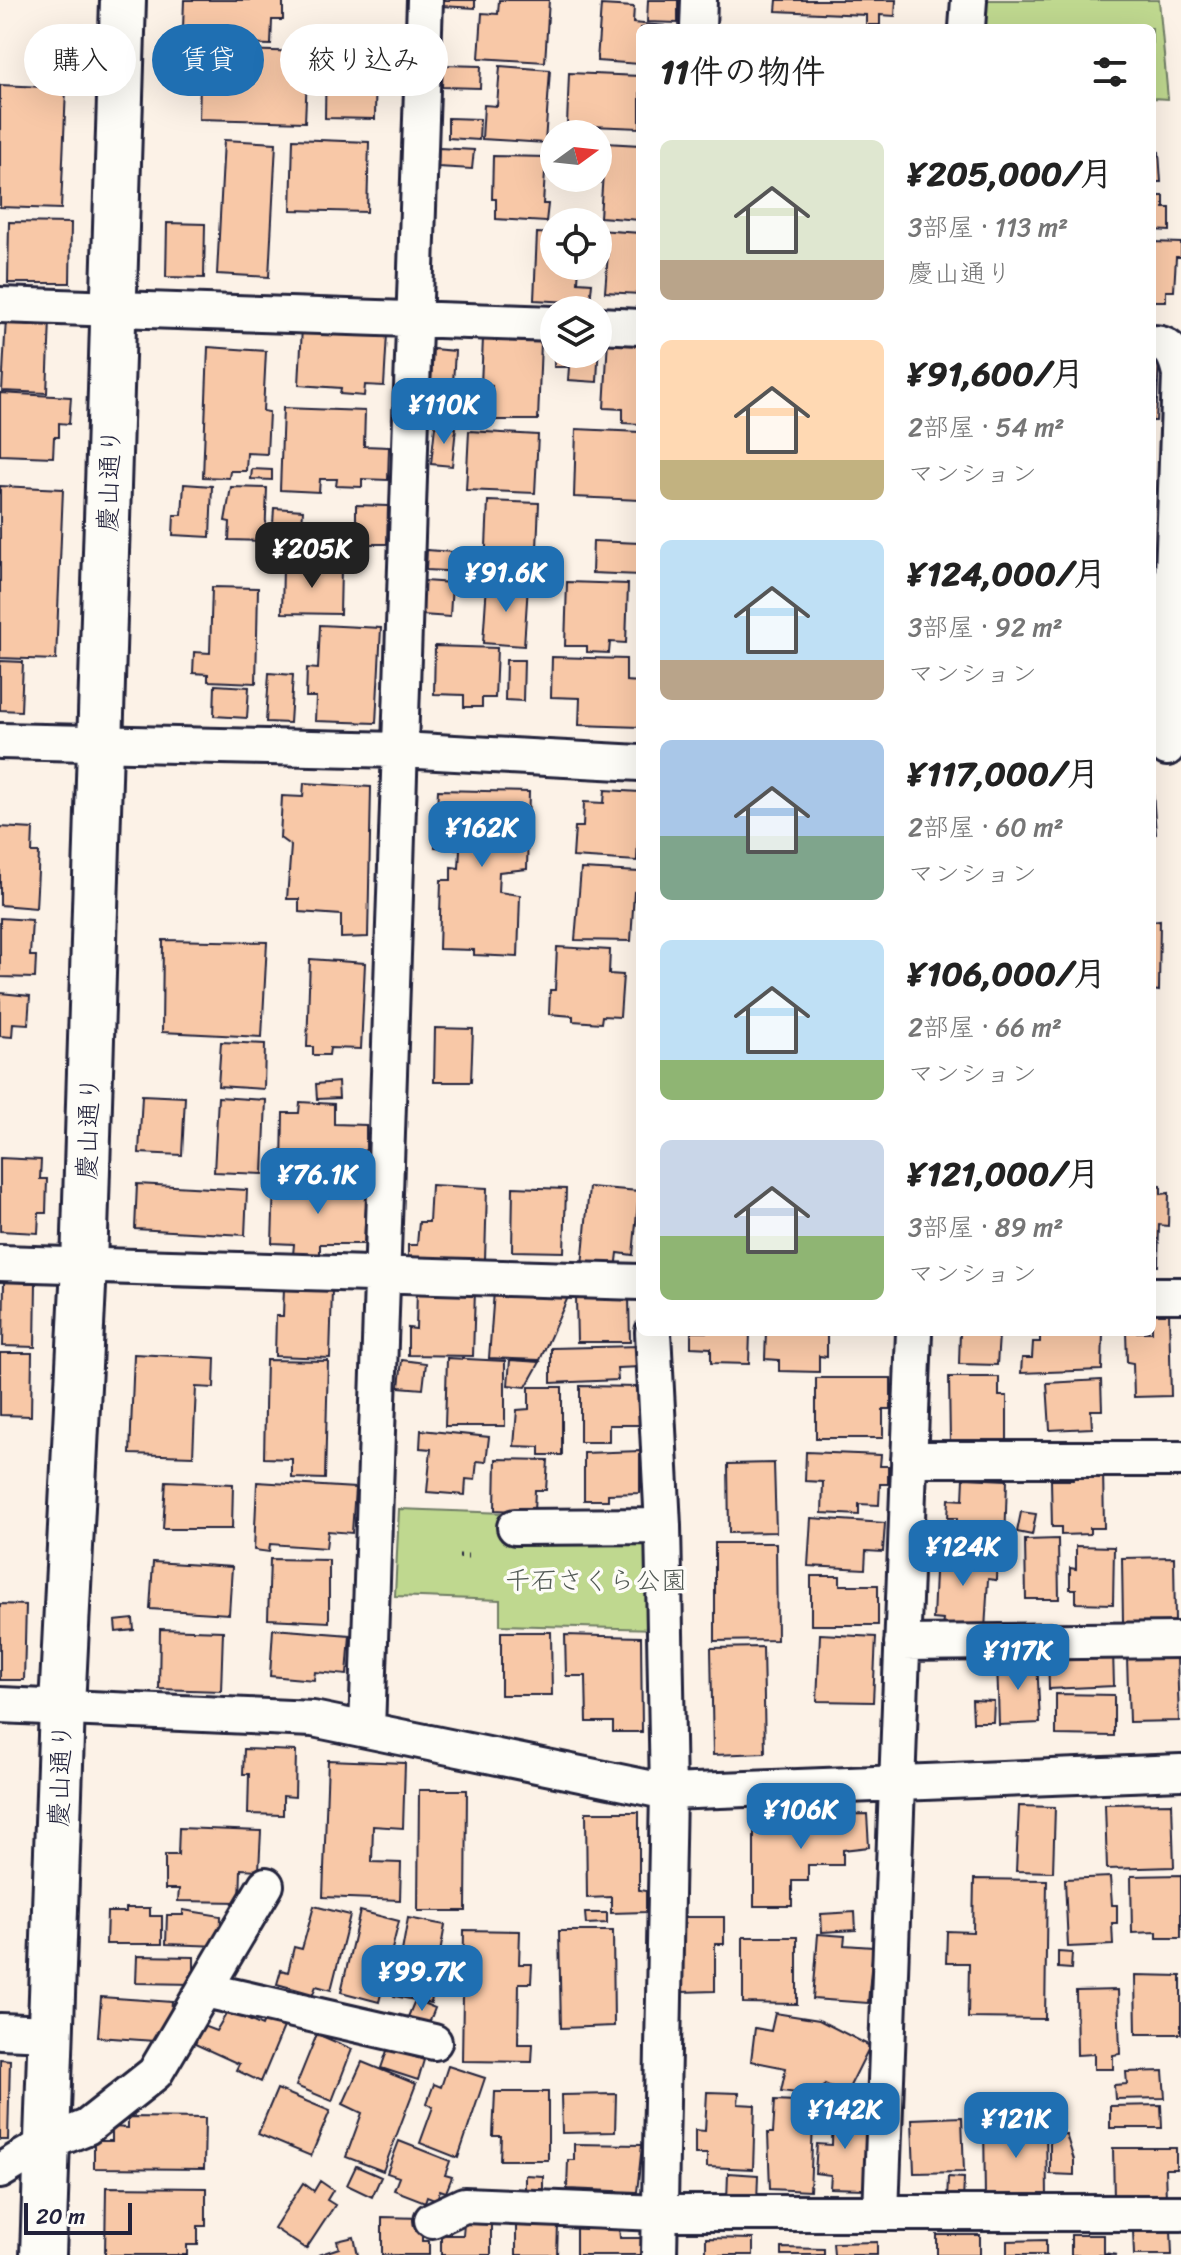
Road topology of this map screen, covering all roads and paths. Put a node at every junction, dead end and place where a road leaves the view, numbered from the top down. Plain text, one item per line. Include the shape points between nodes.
1 (123, 0) edge
2 (425, 0) edge
3 (699, 0) edge
4 (969, 0) edge
5 (698, 24) edge
6 (967, 24) edge
7 (0, 305) edge
8 (113, 311) junction
9 (415, 319) junction
10 (540, 323) edge
11 (612, 326) edge
12 (636, 327) edge
13 (1156, 343) edge
14 (1176, 591) edge
15 (0, 741) edge
16 (101, 745) junction
17 (1167, 748) edge
18 (400, 750) junction
19 (636, 763) edge
20 (0, 1263) edge
21 (84, 1266) junction
22 (379, 1275) junction
23 (636, 1282) edge
24 (1156, 1295) edge
25 (1181, 1295) edge
26 (653, 1336) edge
27 (914, 1336) edge
28 (909, 1459) junction
29 (1181, 1459) edge
30 (663, 1526) junction
31 (515, 1527) dead end
32 (459, 1556) dead end
33 (468, 1556) dead end
34 (1181, 1640) edge
35 (902, 1643) junction
36 (0, 1705) edge
37 (62, 1707) junction
38 (367, 1730) junction
39 (1181, 1772) edge
40 (896, 1783) junction
41 (668, 1792) junction
42 (266, 1885) dead end
43 (205, 1990) junction
44 (0, 2031) edge
45 (51, 2033) junction
46 (434, 2042) dead end
47 (47, 2143) junction
48 (0, 2171) edge
49 (659, 2213) junction
50 (881, 2213) junction
51 (1181, 2213) edge
52 (432, 2220) dead end
53 (43, 2255) edge
54 (659, 2255) edge

1 - 8 street, 慶山通り
2 - 9 street
3 - 5 street
4 - 6 street
7 - 8 street
8 - 9 street
8 - 16 street, 慶山通り
9 - 10 street
9 - 18 street
11 - 12 street
13 - 14 street via 1175,354 1180,374
14 - 17 street
15 - 16 street
16 - 18 street
16 - 21 street, 慶山通り
18 - 19 street
18 - 22 street
20 - 21 street
21 - 22 street
21 - 37 street, 慶山通り
22 - 23 street
22 - 38 street
24 - 25 street
26 - 30 street
27 - 28 street
28 - 29 street
28 - 35 street
30 - 31 street
30 - 41 street
32 - 33 path
34 - 35 street
35 - 40 street
36 - 37 street
37 - 38 street via 313,1719
37 - 45 street, 慶山通り
38 - 41 street
39 - 40 street
40 - 41 street
40 - 50 street
41 - 49 street
42 - 43 street
43 - 46 street
43 - 47 street via 155,2073 87,2127
44 - 45 street
45 - 47 street, 慶山通り
47 - 48 street
47 - 53 street, 慶山通り
49 - 50 street
49 - 52 street via 464,2205
49 - 54 street
50 - 51 street

